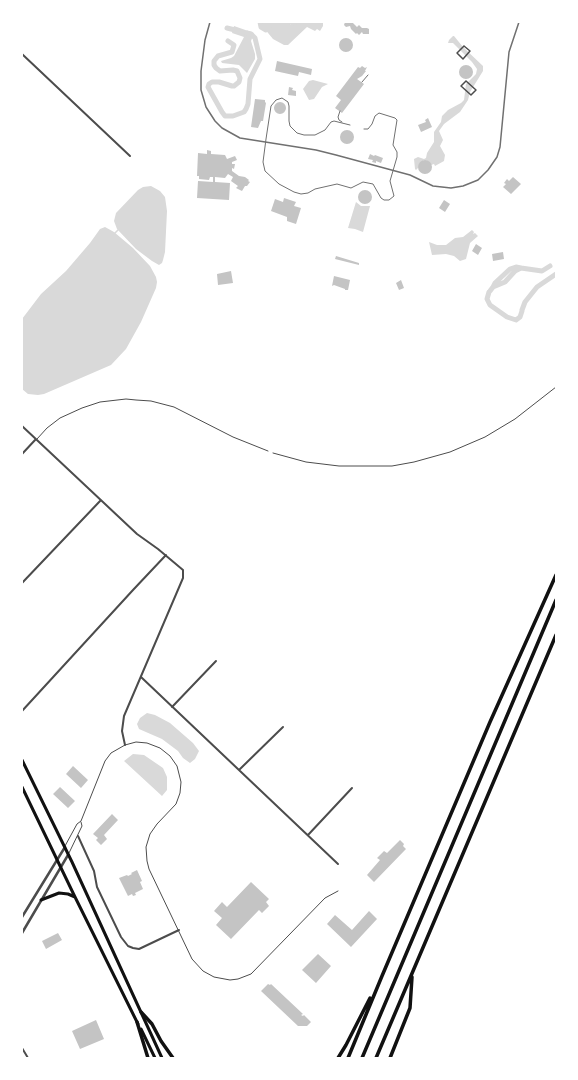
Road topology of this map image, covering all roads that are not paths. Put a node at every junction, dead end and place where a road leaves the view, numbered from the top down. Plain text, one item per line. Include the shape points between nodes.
1 (22, 54) edge
2 (463, 59) joint
3 (471, 95) joint
4 (130, 156) dead end
5 (556, 387) edge
6 (22, 426) edge
7 (36, 439) junction
8 (268, 451) dead end
9 (273, 453) dead end
10 (22, 454) edge
11 (101, 500) junction
12 (166, 555) junction
13 (556, 575) edge
14 (22, 583) edge
15 (556, 600) edge
16 (556, 635) edge
17 (216, 661) dead end
18 (141, 677) junction
19 (172, 707) junction
20 (22, 711) edge
21 (283, 727) dead end
22 (125, 745) junction
23 (22, 760) edge
24 (239, 770) junction
25 (22, 787) edge
26 (352, 788) dead end
27 (81, 821) junction
28 (308, 835) junction
29 (78, 836) junction
30 (65, 847) junction
31 (69, 854) junction
32 (57, 859) junction
33 (338, 864) dead end
34 (61, 867) junction
35 (338, 891) dead end
36 (74, 897) junction
37 (41, 900) junction
38 (22, 916) edge
39 (179, 930) junction
40 (22, 933) edge
41 (413, 974) junction
42 (382, 976) junction
43 (141, 1012) junction
44 (137, 1022) junction
45 (22, 1048) edge
46 (28, 1058) edge
47 (148, 1058) edge
48 (155, 1058) edge
49 (162, 1058) edge
50 (173, 1058) edge
51 (338, 1058) edge
52 (348, 1058) edge
53 (362, 1058) edge
54 (376, 1058) edge
55 (390, 1058) edge

1 - 4 street
2 - 2 street via 456,53 464,46 470,51
3 - 3 street via 461,86 466,81 476,90
5 - 9 lane via 530,408 485,437 450,452 414,462 392,466 339,466 306,462
6 - 7 street
7 - 8 lane via 60,418 82,408 100,402 126,399 162,403
7 - 10 street
7 - 11 street
11 - 12 street via 137,534
11 - 14 street
12 - 18 street via 183,570 183,578
12 - 20 street
13 - 42 highway via 490,722
15 - 53 highway
16 - 41 highway
17 - 19 street
18 - 19 street
18 - 22 street via 124,716 122,731
19 - 24 street
21 - 24 street
22 - 27 lane via 111,753 105,761
22 - 39 lane via 142,742 160,748 174,761 180,777 178,799 150,834 146,854 149,869
23 - 30 main road
24 - 28 street
25 - 32 main road
26 - 28 street
27 - 29 lane
27 - 30 lane
28 - 33 street
29 - 31 lane
29 - 39 street via 94,872 97,887 121,937 128,946 139,949
30 - 31 main road
30 - 32 street
31 - 34 street
31 - 43 main road
32 - 34 main road
32 - 38 street
34 - 36 main road
34 - 37 street
35 - 39 lane via 325,898 256,970 238,979 221,979 202,970 192,959
36 - 37 main road via 59,893
36 - 44 main road
37 - 40 street
41 - 54 highway
41 - 55 highway via 410,1008
42 - 51 highway
42 - 52 highway
43 - 49 main road
43 - 50 highway via 152,1024
44 - 47 highway
44 - 48 main road
45 - 46 street

